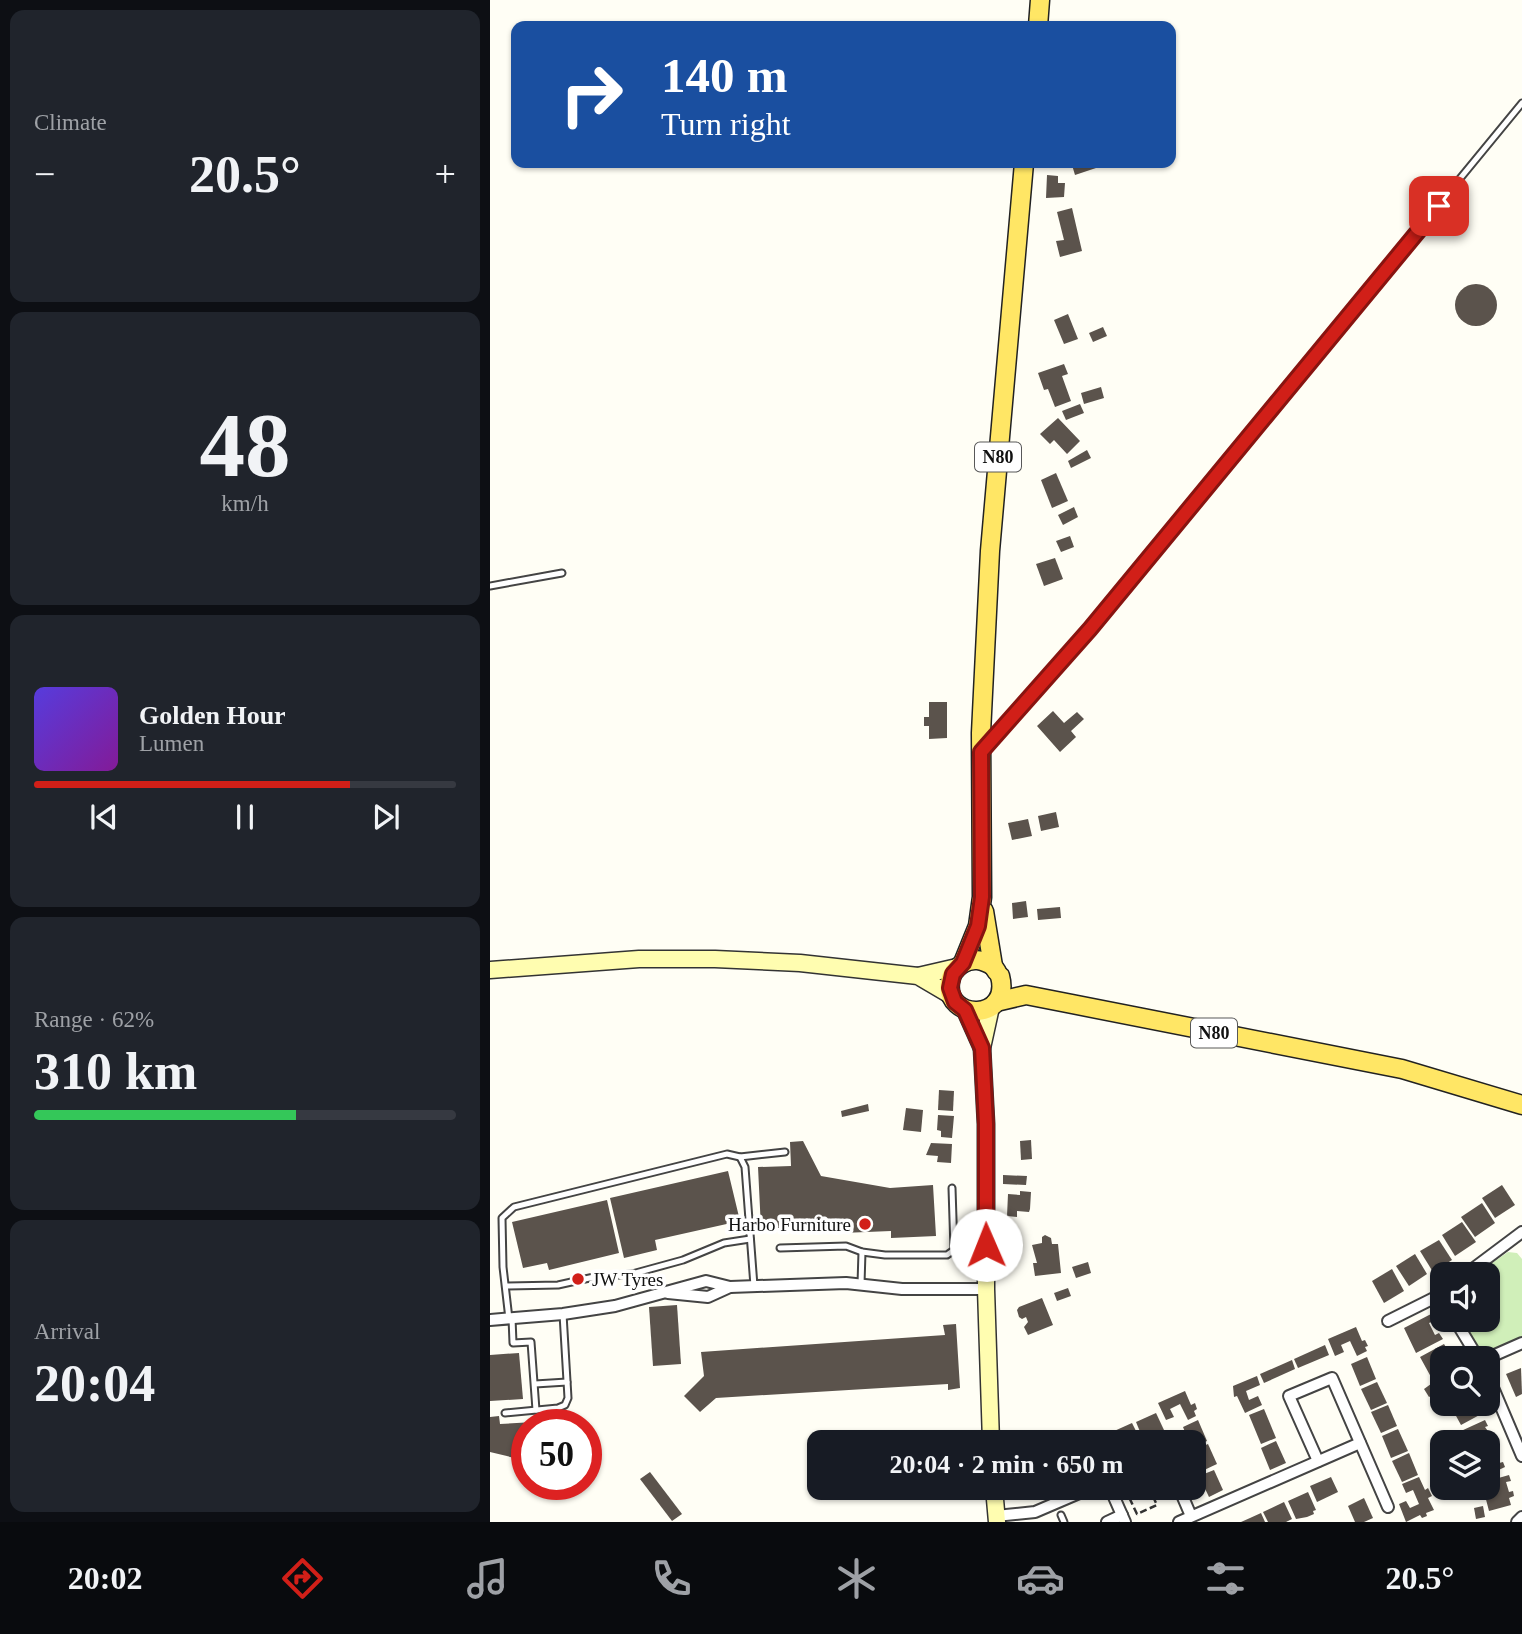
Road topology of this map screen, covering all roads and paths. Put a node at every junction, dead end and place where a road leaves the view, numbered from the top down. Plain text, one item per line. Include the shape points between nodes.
1 (1040, 0) edge
2 (1038, 21) edge
3 (1521, 106) edge
4 (1024, 168) edge
5 (562, 573) dead end
6 (490, 586) edge
7 (981, 752) junction
8 (982, 897) junction
9 (960, 965) junction
10 (490, 970) edge
11 (996, 971) junction
12 (918, 976) junction
13 (1026, 995) junction
14 (952, 996) junction
15 (993, 1004) junction
16 (965, 1010) junction
17 (982, 1048) junction
18 (1522, 1105) edge
19 (785, 1152) dead end
20 (740, 1157) junction
21 (952, 1188) dead end
22 (750, 1239) junction
23 (1520, 1239) edge
24 (780, 1248) dead end
25 (863, 1252) junction
26 (1485, 1262) edge
27 (861, 1285) junction
28 (506, 1286) junction
29 (754, 1286) junction
30 (730, 1287) junction
31 (986, 1289) junction
32 (667, 1293) junction
33 (1430, 1302) edge
34 (563, 1314) junction
35 (511, 1319) junction
36 (490, 1320) edge
37 (1388, 1321) dead end
38 (1522, 1343) edge
39 (1500, 1353) edge
40 (567, 1382) junction
41 (534, 1384) junction
42 (1500, 1404) edge
43 (536, 1409) edge
44 (547, 1409) edge
45 (511, 1412) edge
46 (505, 1413) dead end
47 (991, 1430) edge
48 (1360, 1443) junction
49 (1522, 1456) edge
50 (1318, 1461) junction
51 (995, 1500) edge
52 (1063, 1500) edge
53 (1116, 1500) edge
54 (1130, 1500) edge
55 (1154, 1500) edge
56 (1184, 1500) edge
57 (1388, 1507) dead end
58 (1061, 1514) dead end
59 (1191, 1516) junction
60 (1522, 1517) edge
61 (1124, 1518) edge
62 (996, 1519) edge
63 (1064, 1522) edge
64 (1107, 1522) edge
65 (1179, 1522) edge
66 (1517, 1522) edge

1 - 2 main road
3 - 7 lane via 1090,629
4 - 7 main road, N80 via 990,551
5 - 6 lane
7 - 8 main road, N80
8 - 9 main road, N80 via 978,926
8 - 11 main road, N80
9 - 11 main road via 978,960
9 - 12 main road
9 - 14 main road, N80 via 950,981
10 - 12 main road via 639,959 715,959
11 - 13 main road, N80
11 - 15 main road, N80 via 1001,990
12 - 14 main road
13 - 15 main road, N80
13 - 18 main road, N80 via 1402,1069
14 - 16 main road
15 - 16 main road, N80 via 978,1012
15 - 17 main road
16 - 17 main road
17 - 31 main road
19 - 20 lane
20 - 22 lane via 745,1167
20 - 28 lane via 727,1154 514,1208 502,1218
21 - 25 lane via 954,1250 947,1255
22 - 28 lane via 724,1243 632,1274 558,1285
22 - 29 lane
23 - 26 street
24 - 25 lane via 846,1246
25 - 27 lane
27 - 29 street
27 - 31 street
28 - 35 lane
29 - 30 street
30 - 32 street via 708,1297
30 - 32 street via 706,1281
31 - 47 main road
32 - 34 street
33 - 37 street
34 - 35 street
34 - 40 lane
35 - 36 street
35 - 41 lane via 513,1343 531,1342
38 - 39 street
40 - 41 lane
40 - 44 lane via 565,1405
41 - 43 lane
42 - 49 street
45 - 46 lane
48 - 50 street
48 - 50 street via 1332,1378 1321,1382 1289,1396
48 - 57 street
50 - 59 street
51 - 62 main road
52 - 62 street via 1035,1512
53 - 61 street
54 - 55 path via 1137,1514 1157,1505
56 - 59 street
58 - 63 lane
59 - 65 street
60 - 66 street
61 - 64 street

